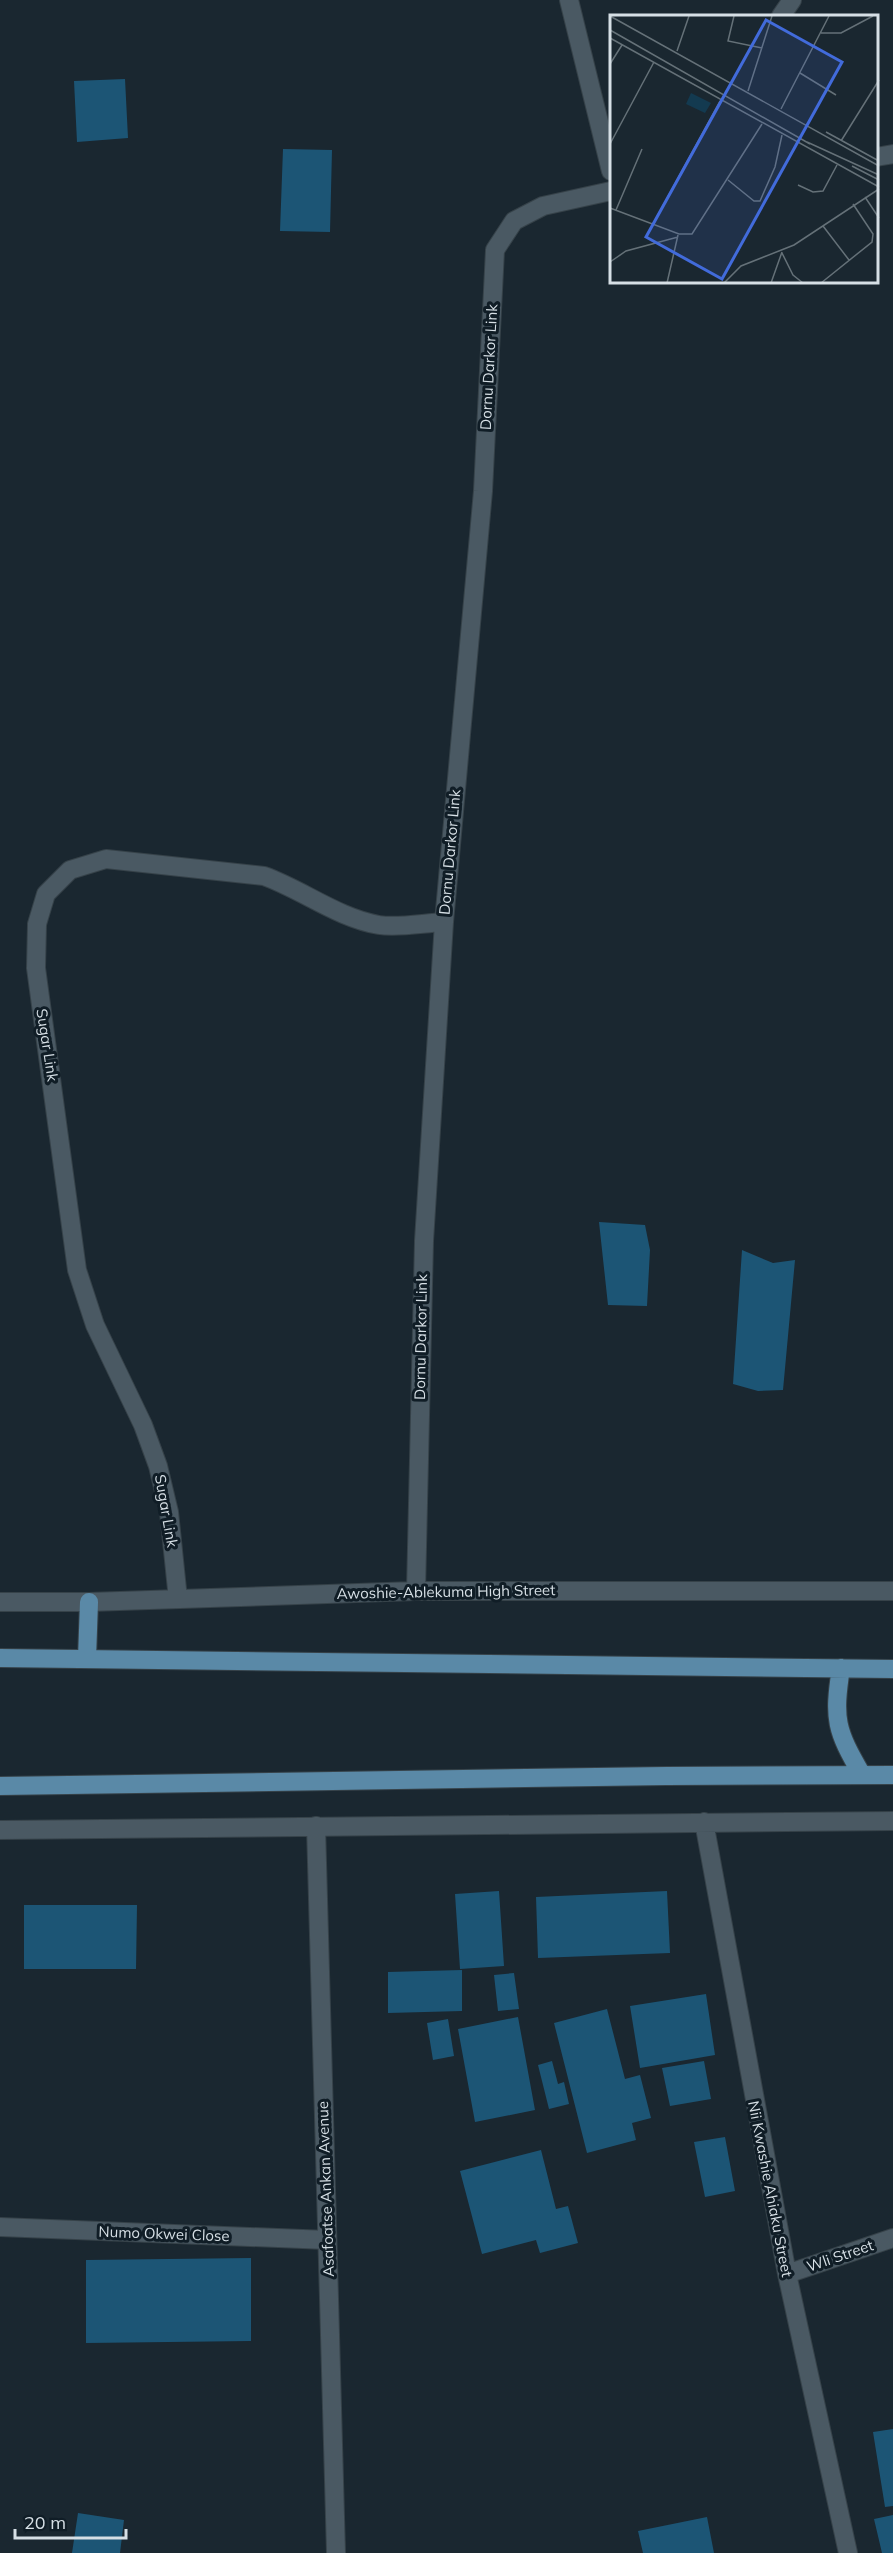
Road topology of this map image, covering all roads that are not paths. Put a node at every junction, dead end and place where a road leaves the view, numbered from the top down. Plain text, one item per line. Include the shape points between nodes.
1 (569, 0) edge
2 (792, 0) edge
3 (783, 15) edge
4 (609, 151) edge
5 (893, 154) edge
6 (878, 157) edge
7 (610, 190) edge
8 (444, 922) junction
9 (416, 1591) junction
10 (893, 1591) edge
11 (178, 1599) junction
12 (0, 1602) edge
13 (89, 1602) junction
14 (0, 1658) edge
15 (87, 1658) junction
16 (841, 1668) junction
17 (893, 1669) edge
18 (862, 1775) junction
19 (893, 1775) edge
20 (0, 1786) edge
21 (893, 1821) edge
22 (704, 1822) junction
23 (316, 1826) junction
24 (0, 1830) edge
25 (0, 2227) edge
26 (893, 2238) edge
27 (327, 2240) junction
28 (787, 2274) junction
29 (336, 2553) edge
30 (848, 2553) edge

1 - 4 street
2 - 3 street
5 - 6 street
7 - 8 street, Dornu Darkor Link via 543,206 514,221 495,250 483,491
8 - 9 street, Dornu Darkor Link via 424,1241
8 - 11 street, Sugar Link via 381,925 352,917 264,876 106,859 70,870 46,894 36,924 36,968 77,1270 95,1325 143,1425 158,1466 169,1512
9 - 10 street, Awoshie-Ablekuma High Street
9 - 11 street, Awoshie-Ablekuma High Street
11 - 13 street, Awoshie-Ablekuma High Street
12 - 13 street, Awoshie-Ablekuma High Street
13 - 15 main road
14 - 15 main road
15 - 16 main road
16 - 17 main road
16 - 18 main road via 836,1719
18 - 19 main road
18 - 20 main road
21 - 22 street
22 - 23 street
22 - 28 street, Nii Kwashie Ahiaku Street
23 - 24 street
23 - 27 street, Asafoatse Ankan Avenue
25 - 27 street, Numo Okwei Close
26 - 28 street, Wli Street
27 - 29 street, Asafoatse Ankan Avenue
28 - 30 street, Nii Kwashie Ahiaku Street

